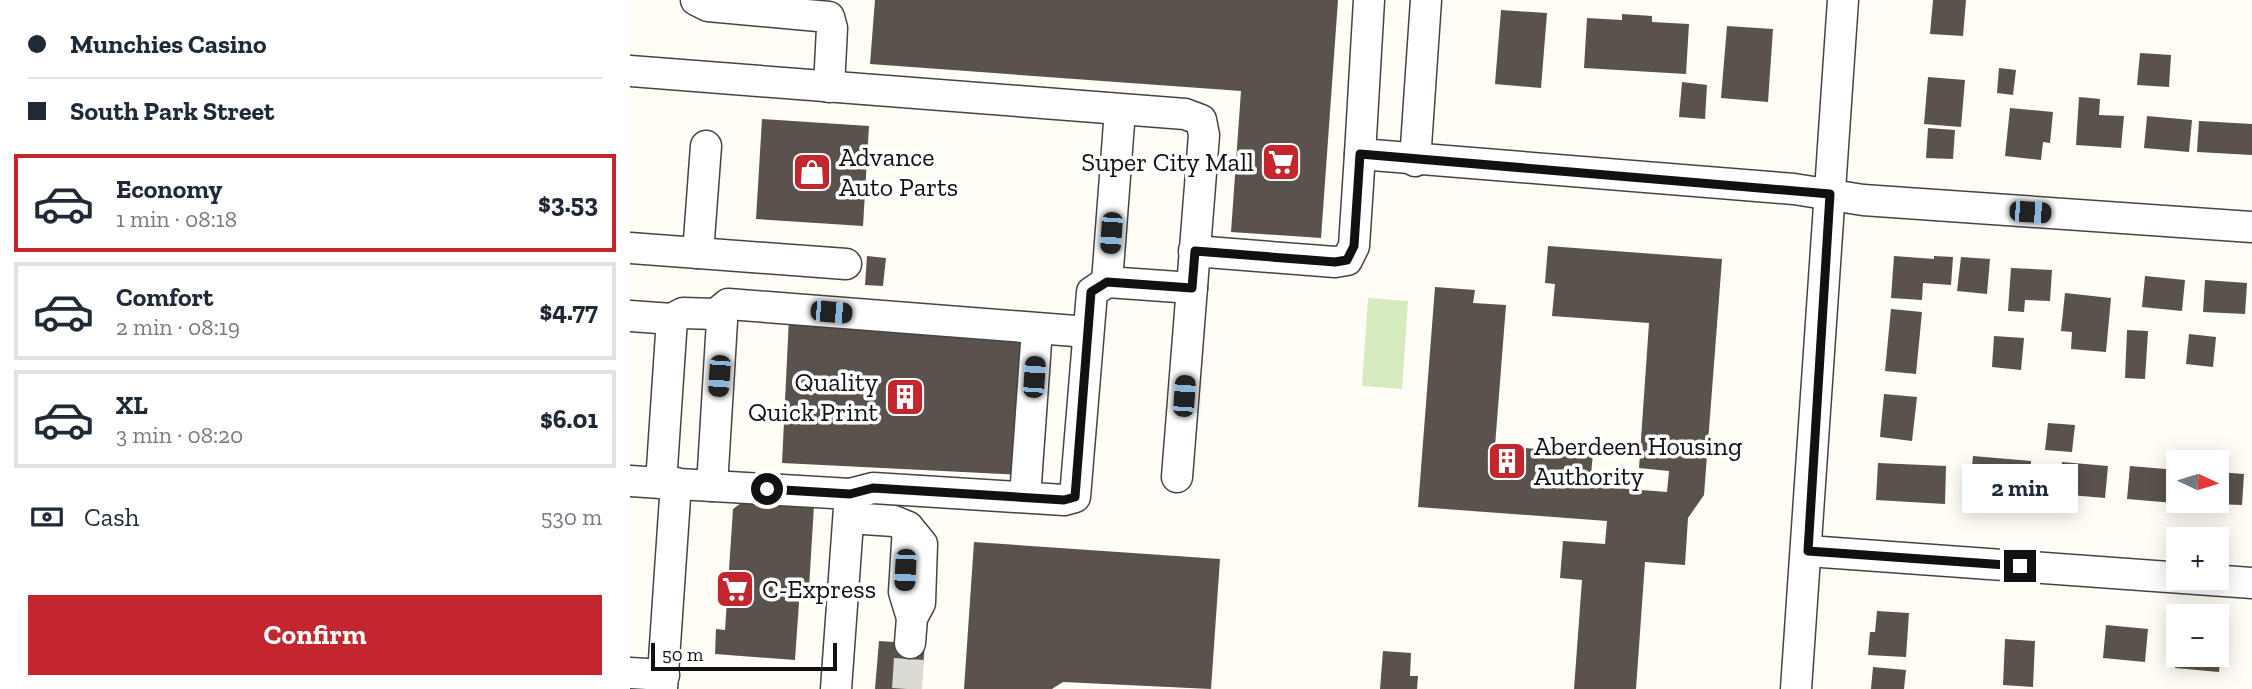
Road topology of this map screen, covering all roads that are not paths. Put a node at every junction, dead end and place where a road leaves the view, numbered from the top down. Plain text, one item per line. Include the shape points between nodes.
1 (696, 0) edge
2 (1369, 0) edge
3 (1426, 0) edge
4 (1843, 0) edge
5 (630, 71) edge
6 (829, 87) junction
7 (1120, 110) junction
8 (706, 146) dead end
9 (1360, 154) junction
10 (1415, 161) junction
11 (1830, 194) junction
12 (2252, 227) edge
13 (630, 248) edge
14 (1195, 251) junction
15 (698, 253) junction
16 (846, 264) dead end
17 (1107, 282) junction
18 (1192, 288) junction
19 (716, 314) junction
20 (630, 316) edge
21 (672, 319) junction
22 (1037, 329) junction
23 (1088, 332) junction
24 (1177, 477) dead end
25 (630, 481) edge
26 (669, 483) junction
27 (712, 486) junction
28 (1025, 497) junction
29 (849, 506) junction
30 (1808, 551) junction
31 (2252, 583) edge
32 (911, 631) tunnel mouth
33 (630, 673) edge
34 (663, 682) edge
35 (836, 689) edge
36 (1796, 689) edge

1 - 6 street via 708,6 829,17
2 - 9 street
3 - 10 street
4 - 11 street
5 - 6 street
6 - 7 street
7 - 14 street via 1185,114 1201,120 1204,135
7 - 17 street
8 - 15 street
9 - 10 street
9 - 14 street via 1354,246 1347,260
10 - 11 street
11 - 12 street
11 - 30 street
13 - 15 street
14 - 18 street
15 - 16 street
17 - 18 street
17 - 23 street via 1091,292
18 - 24 street
19 - 21 street via 683,313
19 - 22 street via 728,304
19 - 27 street via 722,321
20 - 21 street
21 - 26 street
22 - 23 street
22 - 28 street
23 - 28 street via 1075,497
25 - 26 street
26 - 27 street
26 - 34 street
27 - 29 street
28 - 29 street via 873,488
29 - 32 street via 908,527 922,544 920,603
29 - 35 street
30 - 31 street
30 - 36 street
33 - 34 street

